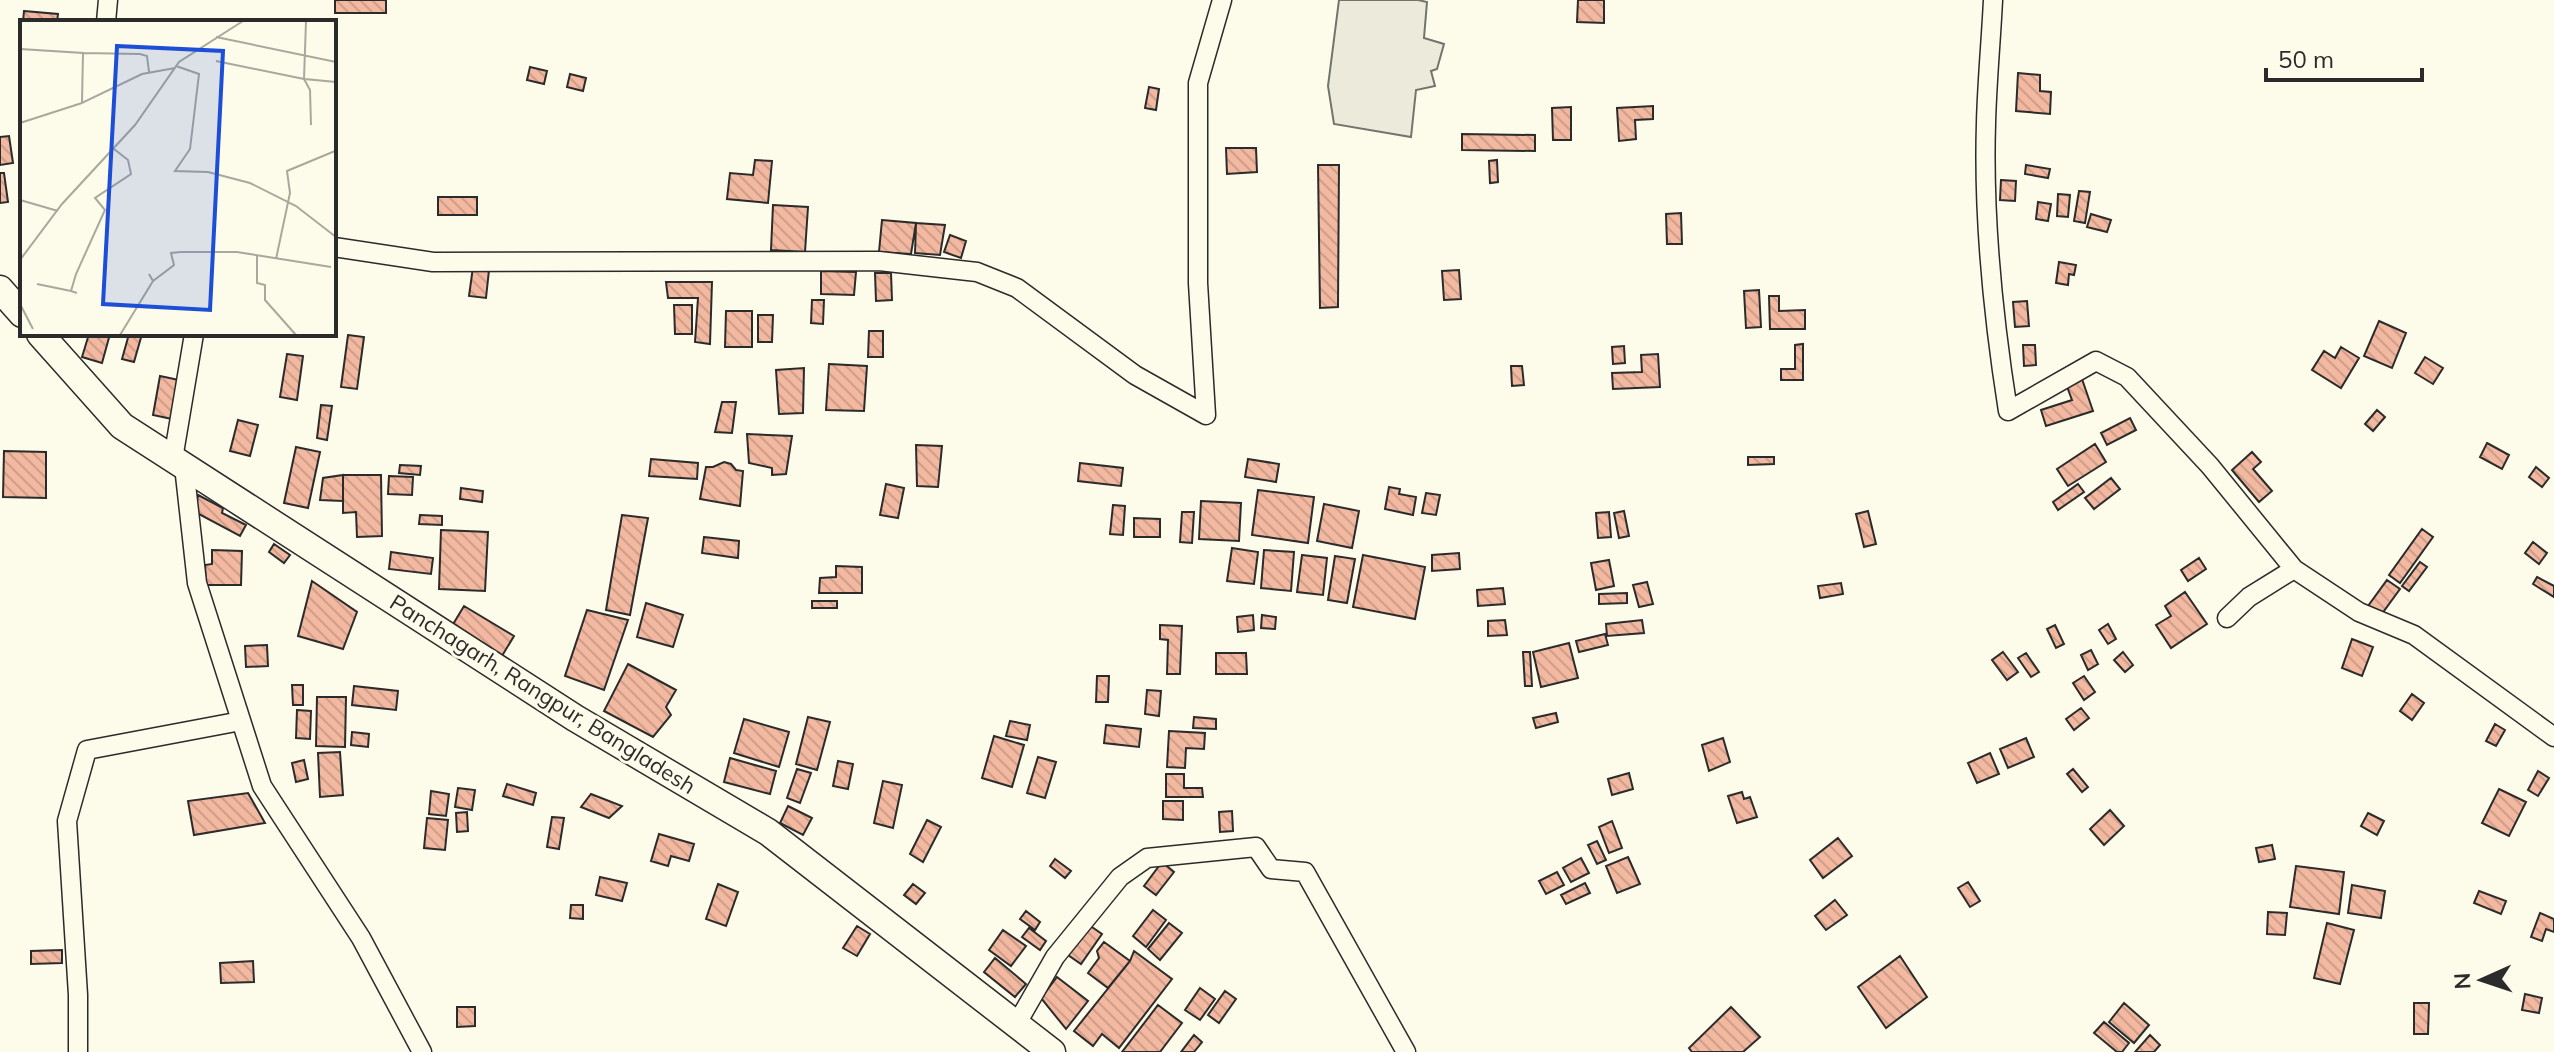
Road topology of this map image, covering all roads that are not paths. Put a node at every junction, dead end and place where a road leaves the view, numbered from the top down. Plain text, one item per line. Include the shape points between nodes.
1 (108, 0) edge
2 (1222, 0) edge
3 (1993, 0) edge
4 (106, 20) edge
5 (336, 247) edge
6 (0, 289) edge
7 (20, 312) edge
8 (42, 336) edge
9 (194, 336) edge
10 (178, 462) junction
11 (2294, 569) junction
12 (2227, 618) dead end
13 (241, 721) junction
14 (2554, 737) edge
15 (1016, 1025) junction
16 (78, 1052) edge
17 (422, 1052) edge
18 (1052, 1052) edge
19 (1406, 1052) edge

1 - 4 street
2 - 5 street via 1198,83 1198,283 1206,415 1135,375 1017,288 977,272 879,261 433,262
3 - 11 street via 1987,193 2008,411 2096,361 2127,377 2210,466
6 - 7 street
8 - 10 street, Panchagarh, Rangpur, Bangladesh via 122,426
9 - 10 street
10 - 13 street via 197,583
10 - 15 street, Panchagarh, Rangpur, Bangladesh via 575,718 768,832
11 - 12 street
11 - 14 street via 2359,612 2414,635
13 - 16 street via 87,750 67,821
13 - 17 street via 262,786 361,938
15 - 18 street, Panchagarh, Rangpur, Bangladesh
15 - 19 street via 1055,957 1120,877 1147,858 1256,847 1271,869 1305,872

